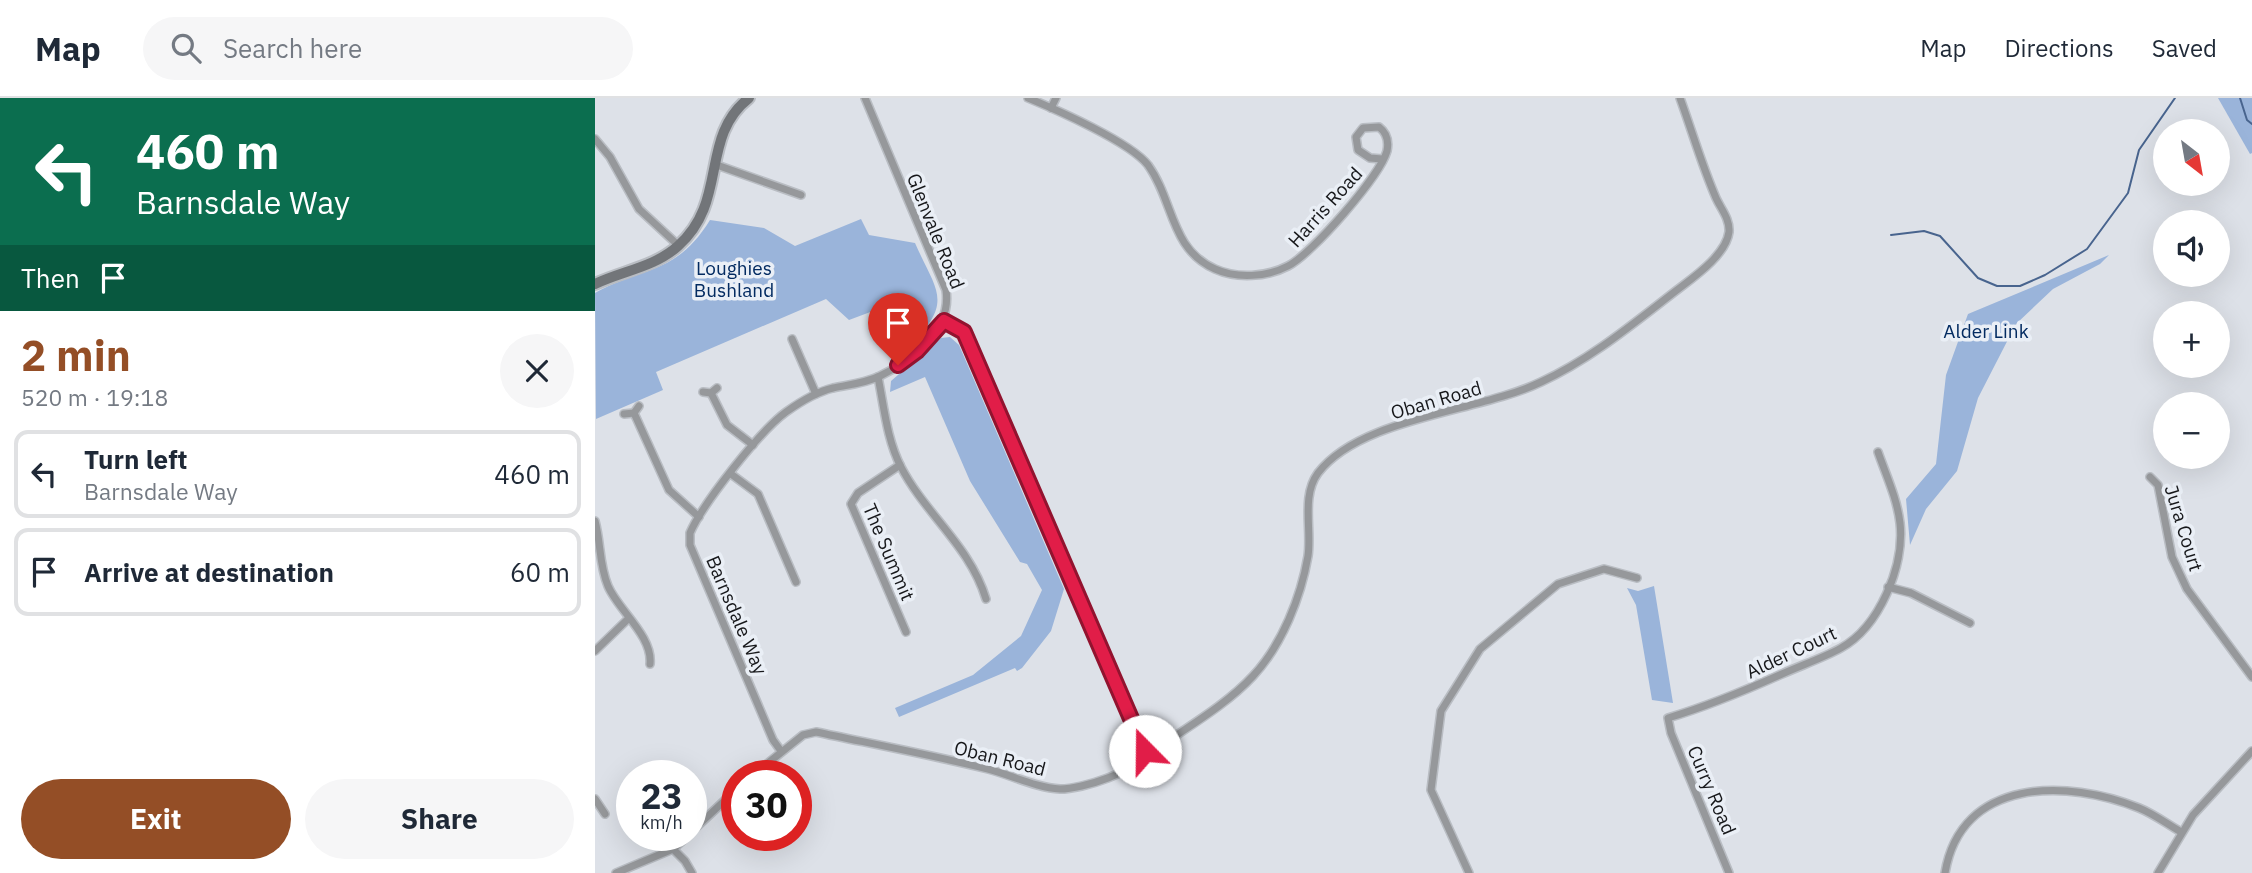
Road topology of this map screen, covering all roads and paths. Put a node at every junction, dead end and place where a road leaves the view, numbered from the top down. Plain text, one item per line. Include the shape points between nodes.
1 (865, 98) edge
2 (1028, 98) edge
3 (1056, 98) edge
4 (1680, 98) edge
5 (743, 100) edge
6 (1051, 108) junction
7 (595, 139) edge
8 (1381, 159) junction
9 (714, 164) junction
10 (801, 195) dead end
11 (679, 246) junction
12 (595, 284) edge
13 (944, 321) junction
14 (792, 337) dead end
15 (878, 377) junction
16 (710, 391) dead end
17 (816, 394) junction
18 (624, 414) dead end
19 (753, 445) junction
20 (1878, 452) dead end
21 (900, 465) junction
22 (731, 474) junction
23 (2150, 477) dead end
24 (699, 517) junction
25 (595, 521) edge
26 (1637, 578) dead end
27 (796, 582) dead end
28 (1888, 587) junction
29 (986, 599) dead end
30 (628, 619) junction
31 (1970, 623) dead end
32 (906, 632) dead end
33 (595, 651) edge
34 (650, 664) dead end
35 (2252, 677) edge
36 (1668, 718) joint
37 (781, 751) junction
38 (1145, 751) junction
39 (2252, 751) edge
40 (770, 760) edge
41 (595, 799) edge
42 (721, 804) edge
43 (605, 814) dead end
44 (707, 818) edge
45 (2181, 832) junction
46 (668, 851) edge
47 (675, 851) edge
48 (616, 873) edge
49 (692, 873) edge
50 (1469, 873) edge
51 (1730, 873) edge
52 (1945, 873) edge
53 (2158, 873) edge

1 - 13 street, Glenvale Road via 946,290
2 - 6 street, Harris Road
3 - 6 street
4 - 38 street, Oban Road via 1726,216 1729,236 1723,247 1685,284 1579,362 1539,383 1474,406 1410,420 1345,449 1318,473 1310,491 1308,555 1279,638 1254,675 1215,708 1156,749
5 - 9 street via 726,125
6 - 8 street, Harris Road via 1138,156 1159,184 1173,227 1196,258 1241,275 1265,274 1301,258 1375,175
7 - 11 street via 639,209
8 - 8 street, Harris Road via 1358,150 1356,137 1363,128 1379,127 1386,134 1388,148
9 - 10 street
9 - 11 street via 709,201
11 - 12 street via 647,265
13 - 15 street, Barnsdale Way via 917,351
13 - 38 street, Glenvale Road via 964,332
14 - 17 street
15 - 17 street, Barnsdale Way
15 - 21 street
16 - 19 street via 727,425
17 - 19 street, Barnsdale Way via 786,412
18 - 24 street via 637,409 669,490
19 - 22 street, Barnsdale Way
20 - 28 street, Alder Court via 1900,526 1898,558
21 - 29 street via 974,567
21 - 32 street, The Summit via 858,493 851,503
22 - 24 street, Barnsdale Way
22 - 27 street via 758,494
23 - 35 street, Jura Court via 2158,485 2172,557 2187,589
24 - 37 street, Barnsdale Way via 690,533 690,545
25 - 30 street via 608,587
26 - 50 street via 1604,569 1558,584 1480,649 1441,710 1431,790
28 - 31 street via 1911,593
28 - 36 street, Alder Court via 1863,630 1843,647 1711,705
30 - 33 street
30 - 34 street via 646,644
36 - 51 street, Curry Road
37 - 38 street, Oban Road via 803,735 816,732 1059,789 1122,772
37 - 40 street, Oban Road
39 - 45 street
41 - 43 street
42 - 44 street
45 - 52 street via 2133,806 2065,791 2021,792 1998,800 1972,819 1950,853
45 - 53 street
46 - 48 street
47 - 49 street

